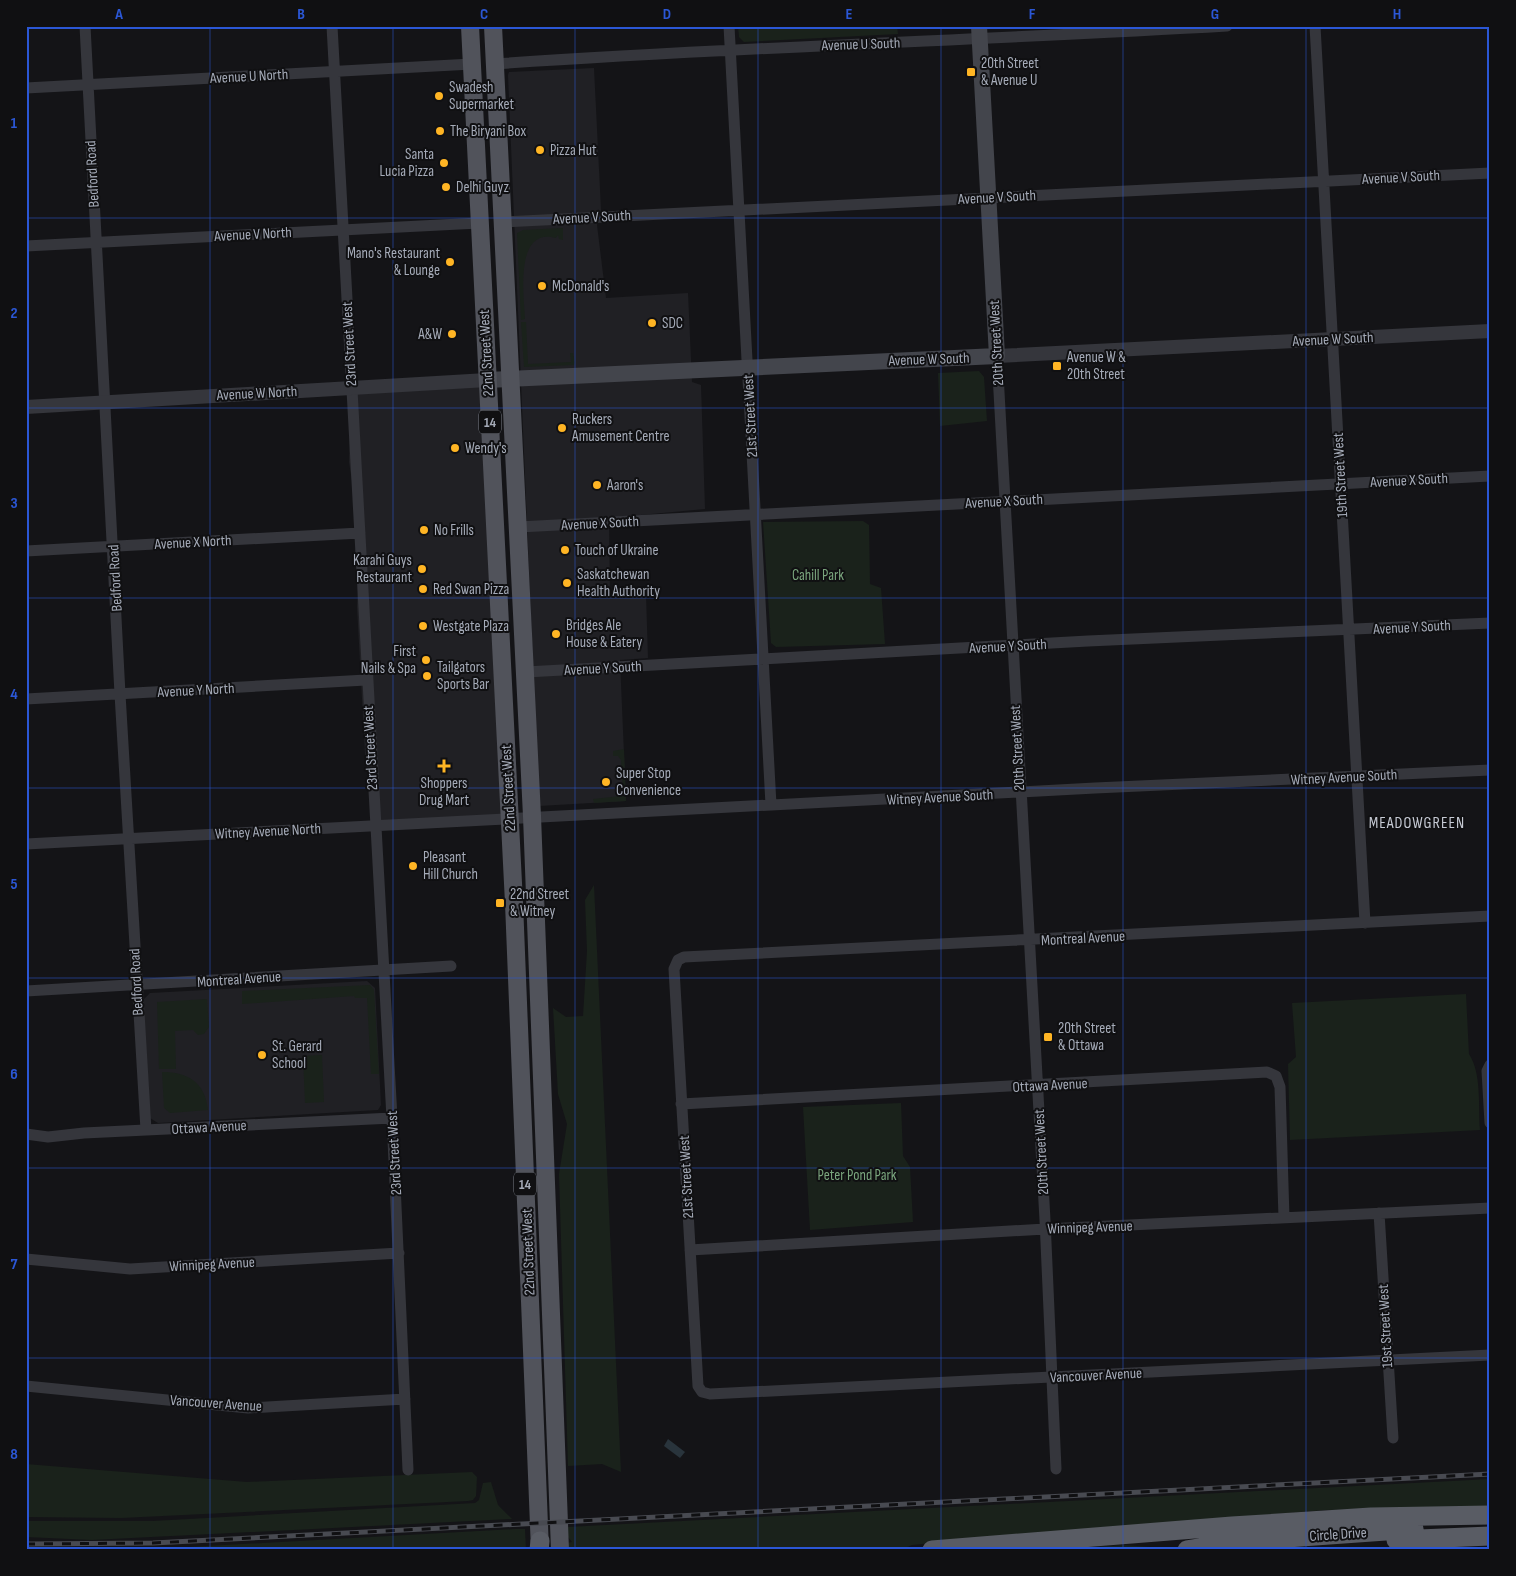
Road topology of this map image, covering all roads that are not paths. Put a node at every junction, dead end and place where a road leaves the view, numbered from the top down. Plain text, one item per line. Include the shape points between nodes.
1 (85, 26) edge
2 (332, 26) edge
3 (470, 26) edge
4 (493, 26) edge
5 (729, 26) edge
6 (1227, 26) edge
7 (1315, 26) edge
8 (979, 33) edge
9 (731, 50) junction
10 (472, 64) junction
11 (495, 64) junction
12 (335, 72) junction
13 (88, 85) junction
14 (26, 88) edge
15 (1490, 173) edge
16 (1324, 181) junction
17 (988, 197) junction
18 (739, 209) junction
19 (503, 222) junction
20 (479, 223) junction
21 (343, 230) junction
22 (96, 242) junction
23 (26, 246) edge
24 (1490, 331) edge
25 (1333, 338) junction
26 (997, 356) junction
27 (748, 367) junction
28 (512, 378) junction
29 (487, 380) junction
30 (351, 388) junction
31 (105, 402) junction
32 (26, 407) edge
33 (1490, 476) edge
34 (1340, 483) junction
35 (1004, 500) junction
36 (755, 514) junction
37 (519, 527) junction
38 (360, 533) junction
39 (113, 547) junction
40 (26, 551) edge
41 (1490, 623) edge
42 (1349, 630) junction
43 (1011, 647) junction
44 (762, 660) junction
45 (526, 672) junction
46 (366, 680) junction
47 (120, 694) junction
48 (26, 699) edge
49 (1490, 770) edge
50 (1357, 776) junction
51 (1020, 793) junction
52 (771, 805) junction
53 (532, 816) junction
54 (509, 818) junction
55 (375, 826) junction
56 (129, 839) junction
57 (26, 844) edge
58 (1490, 916) edge
59 (1365, 923) junction
60 (1028, 940) junction
61 (678, 960) joint
62 (451, 966) dead end
63 (384, 970) junction
64 (136, 986) junction
65 (26, 991) edge
66 (1490, 1065) edge
67 (1037, 1086) junction
68 (681, 1104) junction
69 (392, 1118) junction
70 (1490, 1123) edge
71 (146, 1130) junction
72 (26, 1134) edge
73 (1490, 1208) edge
74 (1379, 1213) junction
75 (1284, 1218) junction
76 (1045, 1229) junction
77 (690, 1250) junction
78 (398, 1253) junction
79 (26, 1259) edge
80 (1490, 1355) edge
81 (1387, 1360) junction
82 (1052, 1377) junction
83 (26, 1386) edge
84 (702, 1392) joint
85 (405, 1399) junction
86 (1393, 1438) dead end
87 (1056, 1469) dead end
88 (408, 1470) dead end
89 (1490, 1515) edge
90 (1490, 1524) edge
91 (1490, 1536) edge
92 (1255, 1540) junction
93 (540, 1547) edge
94 (560, 1550) edge
95 (932, 1550) edge
96 (1188, 1550) edge

1 - 13 street, Bedford Road
2 - 12 street, 23rd Street West
3 - 10 main road, 22nd Street West / 14
4 - 11 main road, 22nd Street West / 14
5 - 9 street, 21st Street West
6 - 8 street, Avenue U South
7 - 16 street, 19th Street West
8 - 9 street, Avenue U South
8 - 17 main road, 20th Street West
9 - 11 street, Avenue U South
9 - 18 street, 21st Street West
10 - 12 street, Avenue U North
10 - 20 main road, 22nd Street West / 14
11 - 19 main road, 22nd Street West / 14
12 - 13 street, Avenue U North
12 - 21 street, 23rd Street West
13 - 14 street, Avenue U North
13 - 22 street, Bedford Road
15 - 16 street, Avenue V South
16 - 17 street, Avenue V South
16 - 25 street, 19th Street West
17 - 18 street, Avenue V South
17 - 26 main road, 20th Street West
18 - 19 street, Avenue V South
18 - 27 street, 21st Street West
19 - 28 main road, 22nd Street West / 14
20 - 21 street, Avenue V North
20 - 29 main road, 22nd Street West / 14
21 - 22 street, Avenue V North
21 - 30 street, 23rd Street West
22 - 23 street, Avenue V North
22 - 31 street, Bedford Road
24 - 25 street, Avenue W South
25 - 26 street, Avenue W South
25 - 34 street, 19th Street West
26 - 27 main road, Avenue W South
26 - 35 street, 20th Street West
27 - 28 main road, Avenue W South
27 - 36 street, 21st Street West
28 - 29 main road, Avenue W South
28 - 37 main road, 22nd Street West / 14
29 - 30 street, Avenue W North
29 - 54 main road, 22nd Street West / 14
30 - 31 street, Avenue W North
30 - 38 street, 23rd Street West
31 - 32 street, Avenue W North
31 - 39 street, Bedford Road
33 - 34 street, Avenue X South
34 - 35 street, Avenue X South
34 - 42 street, 19th Street West
35 - 36 street, Avenue X South
35 - 43 street, 20th Street West
36 - 37 street, Avenue X South
36 - 44 street, 21st Street West
37 - 45 main road, 22nd Street West / 14
38 - 39 street, Avenue X North
38 - 46 street, 23rd Street West
39 - 40 street, Avenue X North
39 - 47 street, Bedford Road
41 - 42 street, Avenue Y South
42 - 43 street, Avenue Y South
42 - 50 street, 19th Street West
43 - 44 street, Avenue Y South
43 - 51 street, 20th Street West
44 - 45 street, Avenue Y South
44 - 52 street, 21st Street West
45 - 53 main road, 22nd Street West / 14
46 - 47 street, Avenue Y North
46 - 55 street, 23rd Street West
47 - 48 street, Avenue Y North
47 - 56 street, Bedford Road
49 - 50 street, Witney Avenue South
50 - 51 street, Witney Avenue South
50 - 59 street, 19th Street West
51 - 52 street, Witney Avenue South
51 - 60 street, 20th Street West
52 - 53 street, Witney Avenue South
53 - 54 street, Witney Avenue South
53 - 94 main road, 22nd Street West
54 - 55 street, Witney Avenue North
54 - 93 main road, 22nd Street West / 14
55 - 56 street, Witney Avenue North
55 - 63 street, 23rd Street West
56 - 57 street, Witney Avenue North
56 - 64 street, Bedford Road
58 - 59 street, Montreal Avenue
59 - 60 street, Montreal Avenue
60 - 61 street, Montreal Avenue via 684,957
60 - 67 street, 20th Street West
61 - 68 street, 21st Street West via 674,969
62 - 63 street, Montreal Avenue
63 - 64 street, Montreal Avenue
63 - 69 street, 23rd Street West
64 - 65 street, Montreal Avenue
64 - 71 street, Bedford Road
66 - 70 street via 1487,1071
67 - 68 street, Ottawa Avenue
67 - 75 street, Ottawa Avenue via 1267,1072 1276,1076 1280,1087
67 - 76 street, 20th Street West
68 - 77 street, 21st Street West
69 - 71 street, Ottawa Avenue
69 - 78 street, 23rd Street West
71 - 72 street, Ottawa Avenue via 48,1137
73 - 74 street, Winnipeg Avenue
74 - 75 street, Winnipeg Avenue
74 - 81 street, 19st Street West
75 - 76 street, Winnipeg Avenue
76 - 77 street, Winnipeg Avenue
76 - 82 street, 20th Street West
77 - 84 street, 21st Street West via 698,1386
78 - 79 street, Winnipeg Avenue via 130,1269
78 - 85 street, 23rd Street West
80 - 81 street, Vancouver Avenue
81 - 82 street, Vancouver Avenue
81 - 86 street, 19st Street West
82 - 84 street, Vancouver Avenue
82 - 87 street, 20th Street West
83 - 85 street, Vancouver Avenue via 248,1408
85 - 88 street, 23rd Street West
89 - 95 highway via 1371,1517
90 - 92 highway, Circle Drive
91 - 92 highway
92 - 96 highway, Circle Drive

